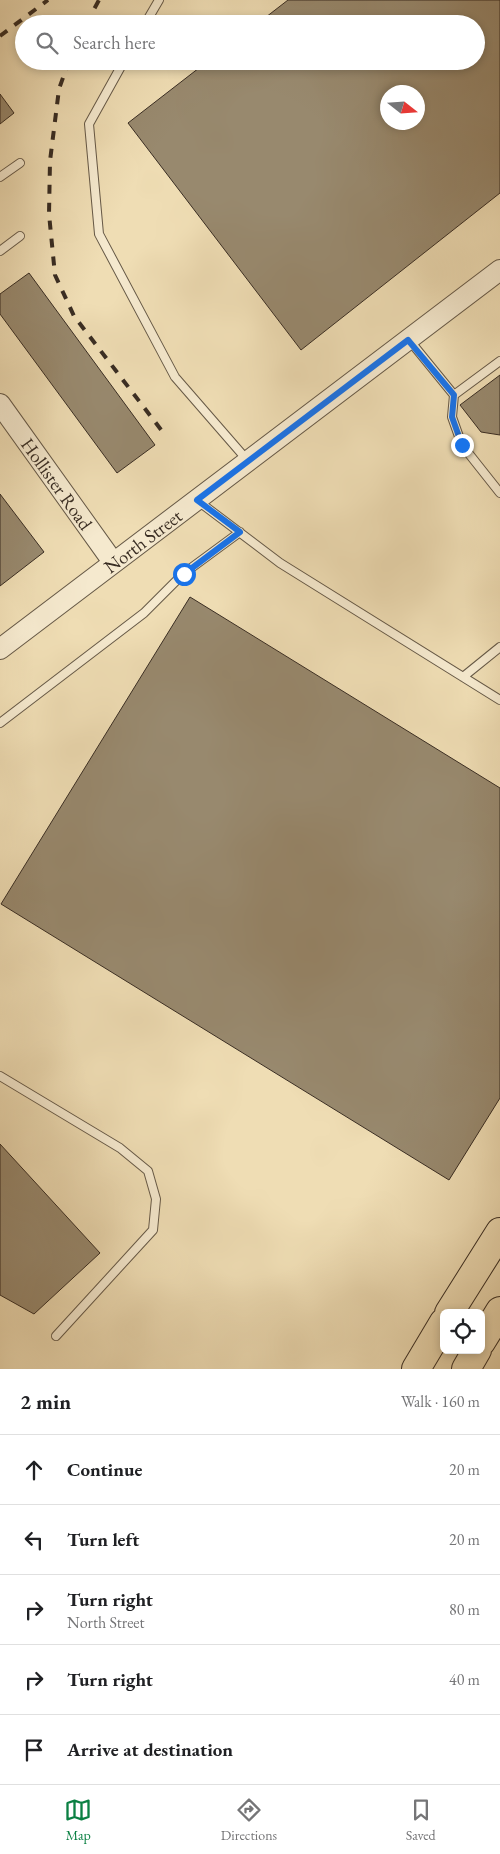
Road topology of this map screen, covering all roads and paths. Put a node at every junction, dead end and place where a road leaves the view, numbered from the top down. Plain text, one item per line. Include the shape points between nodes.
1 (159, 0) edge
2 (150, 15) edge
3 (119, 70) edge
4 (20, 163) dead end
5 (0, 177) edge
6 (20, 236) dead end
7 (0, 251) edge
8 (500, 270) edge
9 (408, 340) junction
10 (500, 361) edge
11 (454, 395) junction
12 (0, 404) edge
13 (248, 461) junction
14 (500, 493) edge
15 (197, 500) junction
16 (240, 532) junction
17 (113, 562) junction
18 (500, 647) edge
19 (0, 649) edge
20 (463, 677) junction
21 (500, 700) edge
22 (0, 723) edge
23 (0, 1076) edge
24 (500, 1232) edge
25 (452, 1309) edge
26 (500, 1311) edge
27 (440, 1329) edge
28 (485, 1335) edge
29 (56, 1336) dead end
30 (474, 1354) edge
31 (416, 1369) edge
32 (466, 1369) edge

1 - 2 lane
3 - 13 lane via 89,124 99,234 175,376
4 - 5 lane
6 - 7 lane
8 - 9 street, North Street
9 - 11 lane
9 - 13 street, North Street
10 - 11 lane
11 - 14 lane via 452,417 462,445
12 - 17 street, Hollister Road
13 - 15 street, North Street
15 - 16 lane
15 - 17 street, North Street
16 - 20 lane via 280,562
16 - 22 lane via 184,574 144,613
17 - 19 street, North Street
18 - 20 lane
20 - 21 lane
23 - 29 lane via 120,1148 148,1171 156,1199 154,1230
24 - 25 highway
26 - 28 highway
27 - 31 highway
30 - 32 highway

